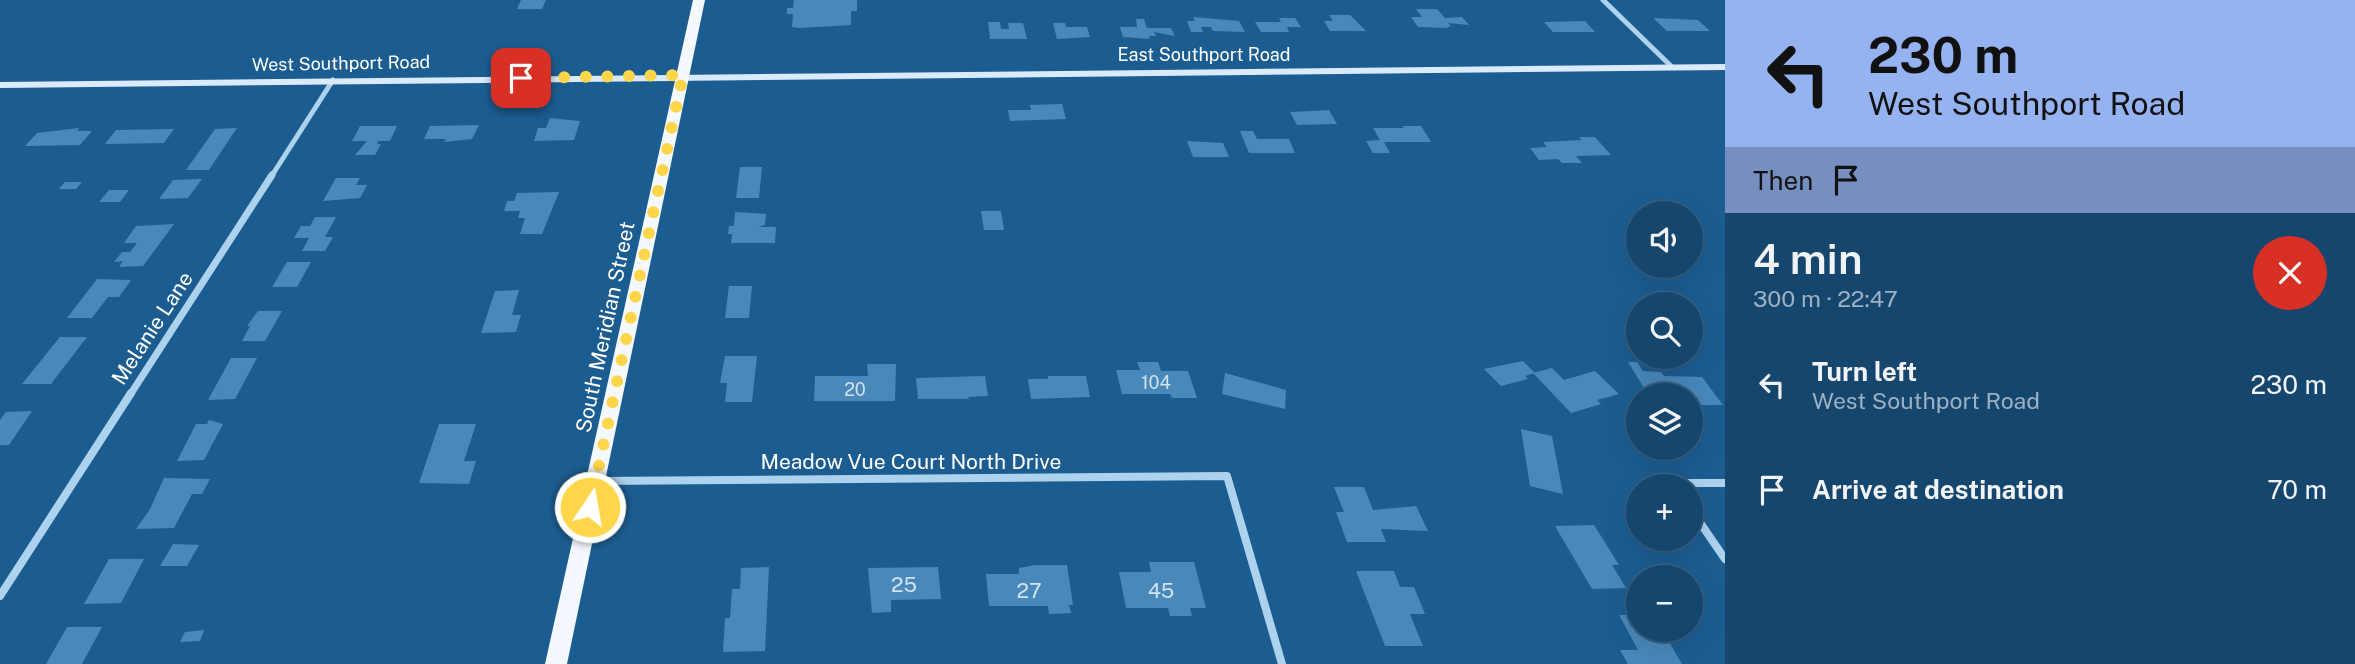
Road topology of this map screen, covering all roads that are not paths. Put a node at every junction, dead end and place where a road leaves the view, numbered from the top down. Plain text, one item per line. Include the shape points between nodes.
1 (699, 0) edge
2 (1603, 0) edge
3 (1672, 67) junction
4 (1725, 67) edge
5 (683, 75) junction
6 (333, 80) junction
7 (0, 85) edge
8 (595, 481) junction
9 (1725, 483) edge
10 (1703, 484) edge
11 (1703, 527) edge
12 (1725, 559) edge
13 (0, 596) edge
14 (556, 664) edge
15 (1282, 664) edge

1 - 5 main road, South Meridian Street
2 - 3 street
3 - 4 main road, East Southport Road
3 - 5 main road, East Southport Road
5 - 6 main road, West Southport Road
5 - 8 main road, South Meridian Street
6 - 7 main road, West Southport Road
6 - 13 street, Melanie Lane
8 - 14 main road, South Meridian Street
8 - 15 street, Meadow Vue Court North Drive via 1227,476
9 - 10 street
11 - 12 street

